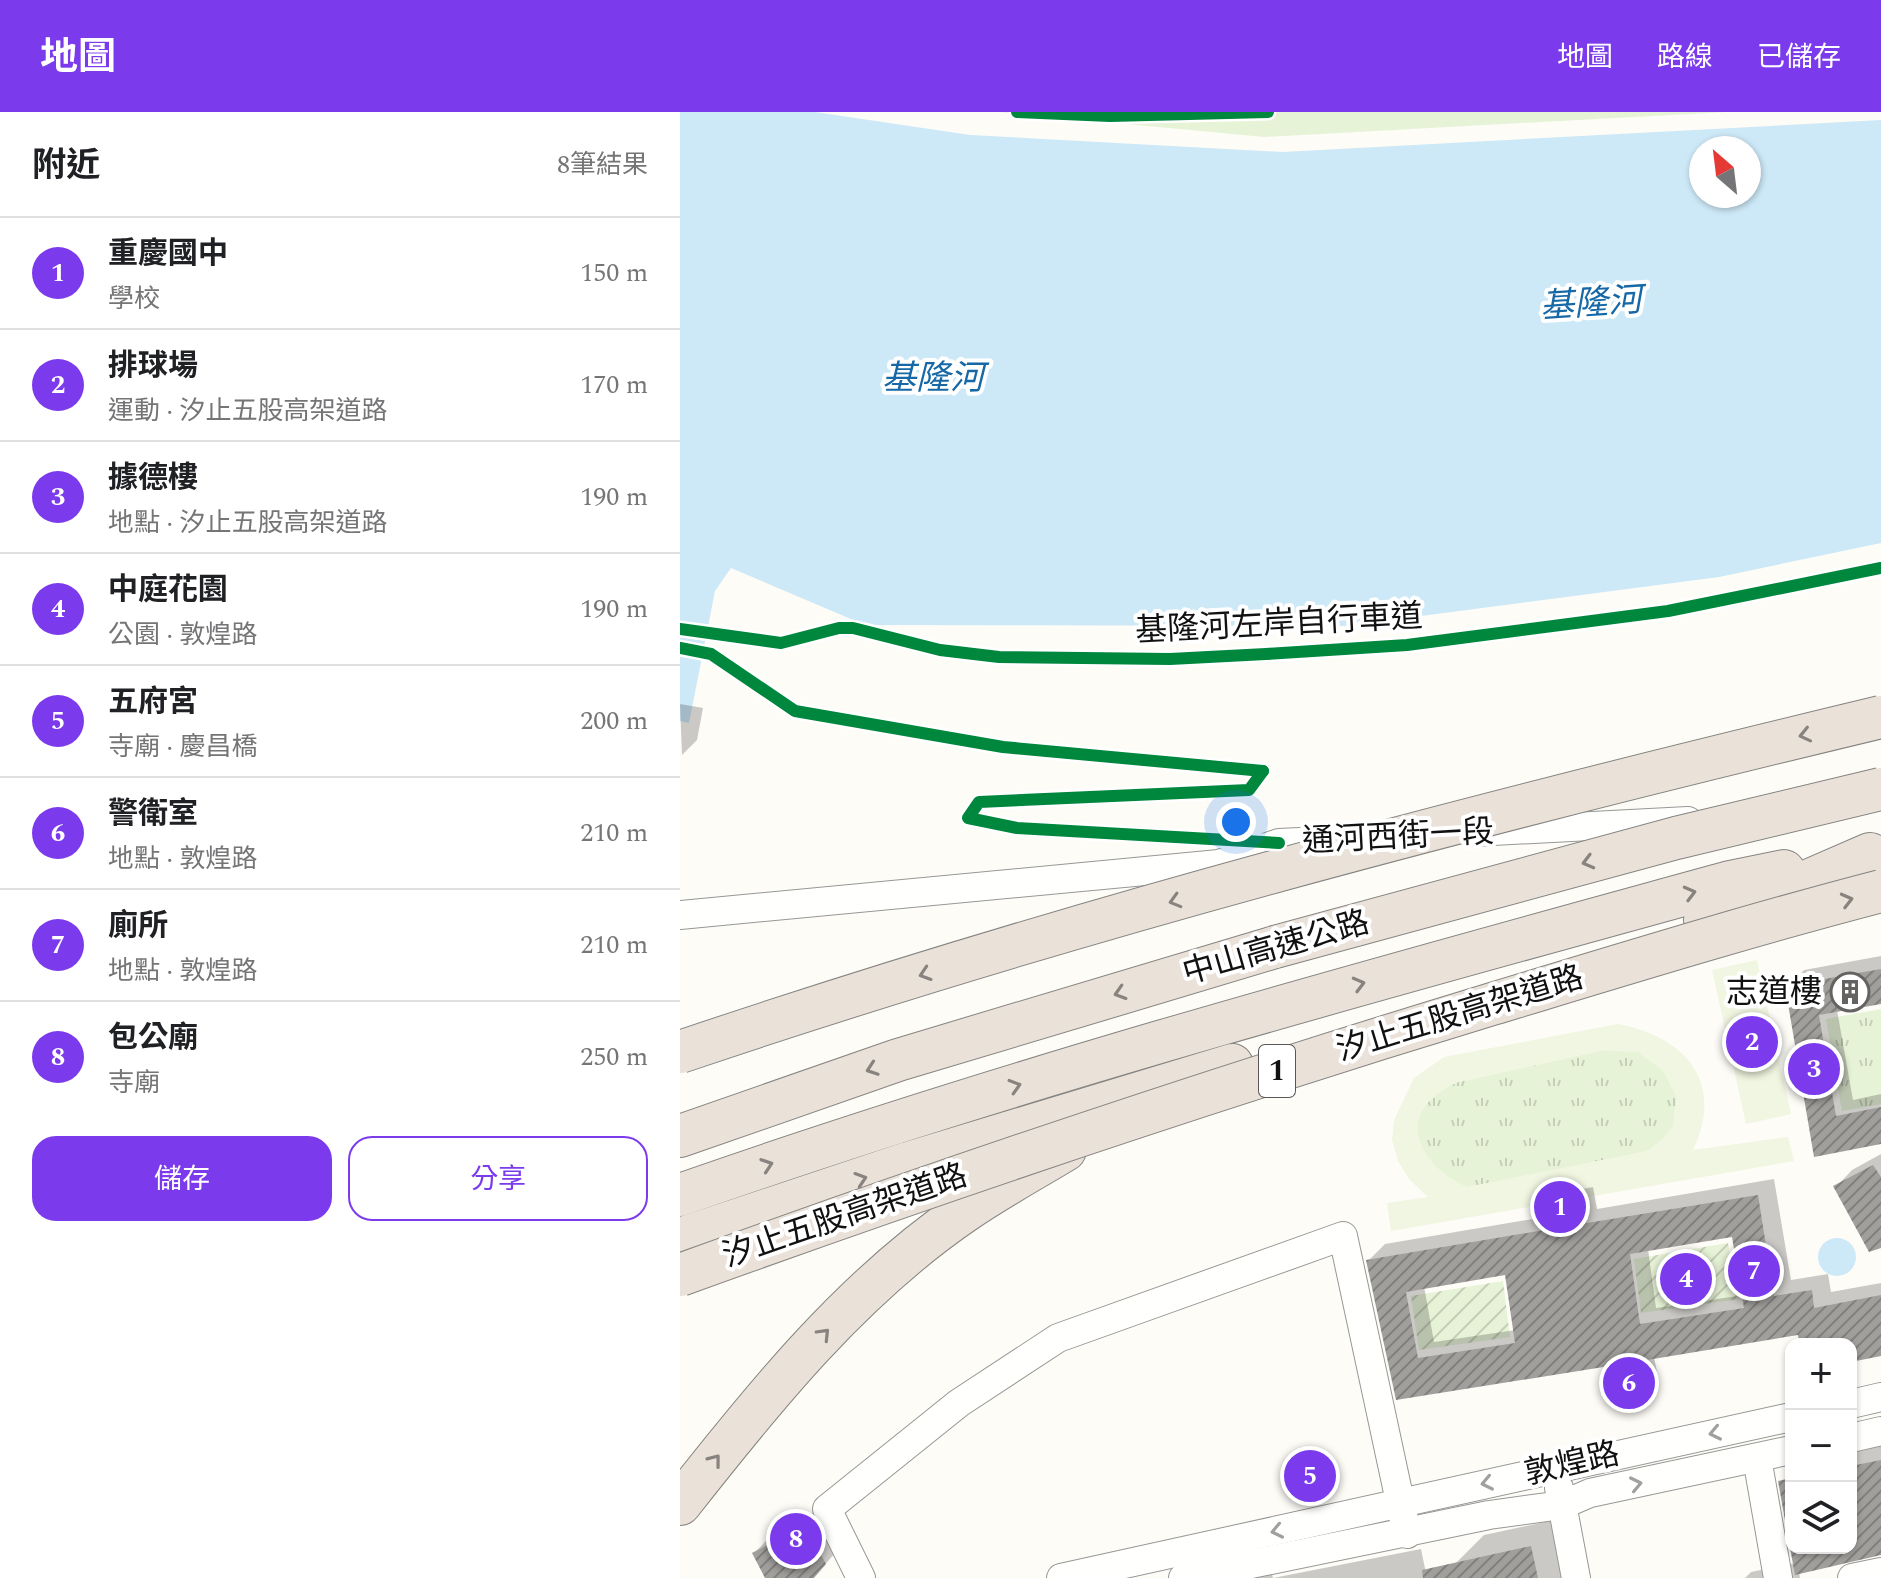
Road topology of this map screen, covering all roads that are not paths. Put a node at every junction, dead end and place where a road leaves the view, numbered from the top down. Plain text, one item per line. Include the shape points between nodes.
1 (1881, 717) edge
2 (1881, 789) edge
3 (1881, 809) edge
4 (1877, 865) edge
5 (680, 915) edge
6 (680, 1052) edge
7 (1214, 1070) junction
8 (800, 1094) junction
9 (680, 1113) edge
10 (680, 1136) edge
11 (687, 1193) edge
12 (694, 1234) edge
13 (680, 1275) edge
14 (1881, 1397) edge
15 (1857, 1403) edge
16 (1785, 1418) edge
17 (1881, 1431) edge
18 (1857, 1437) edge
19 (1785, 1451) edge
20 (1757, 1458) junction
21 (1556, 1468) junction
22 (1400, 1501) junction
23 (680, 1504) edge
24 (1562, 1505) junction
25 (1407, 1534) junction
26 (1881, 1572) edge
27 (861, 1578) edge
28 (1061, 1578) edge
29 (1183, 1578) edge
30 (1576, 1578) edge
31 (1778, 1578) edge
32 (1852, 1578) edge

1 -> 6 highway, bridge via 1342,854 980,957
2 -> 8 highway, 中山高速公路, bridge via 1676,838 1275,947
3 - 5 street, 通河西街一段 via 1279,843 1219,864
4 - 7 highway, 1
11 -> 4 highway, 中山高速公路 / 1 via 903,1120 1284,1005 1730,882
13 -> 4 highway, 汐止五股高架道路 / 1, bridge via 914,1190 1755,924
12 -> 7 highway, 1
23 -> 7 highway, 1 via 760,1403 860,1297 964,1211 1105,1125
8 - 9 highway
8 - 10 highway, 中山高速公路
14 - 15 street
16 -> 21 street, 敦煌路
17 - 18 street
19 - 20 street, 敦煌路
24 -> 20 street, 敦煌路 via 1590,1493
20 - 31 street
21 -> 22 street, 敦煌路
21 - 24 street
22 - 25 street
22 - 27 street via 1343,1236 1058,1338 959,1403 827,1509
22 -> 28 street, 敦煌路
24 - 25 street, 敦煌路
24 - 30 street
25 - 29 street, 敦煌路
26 - 32 street

